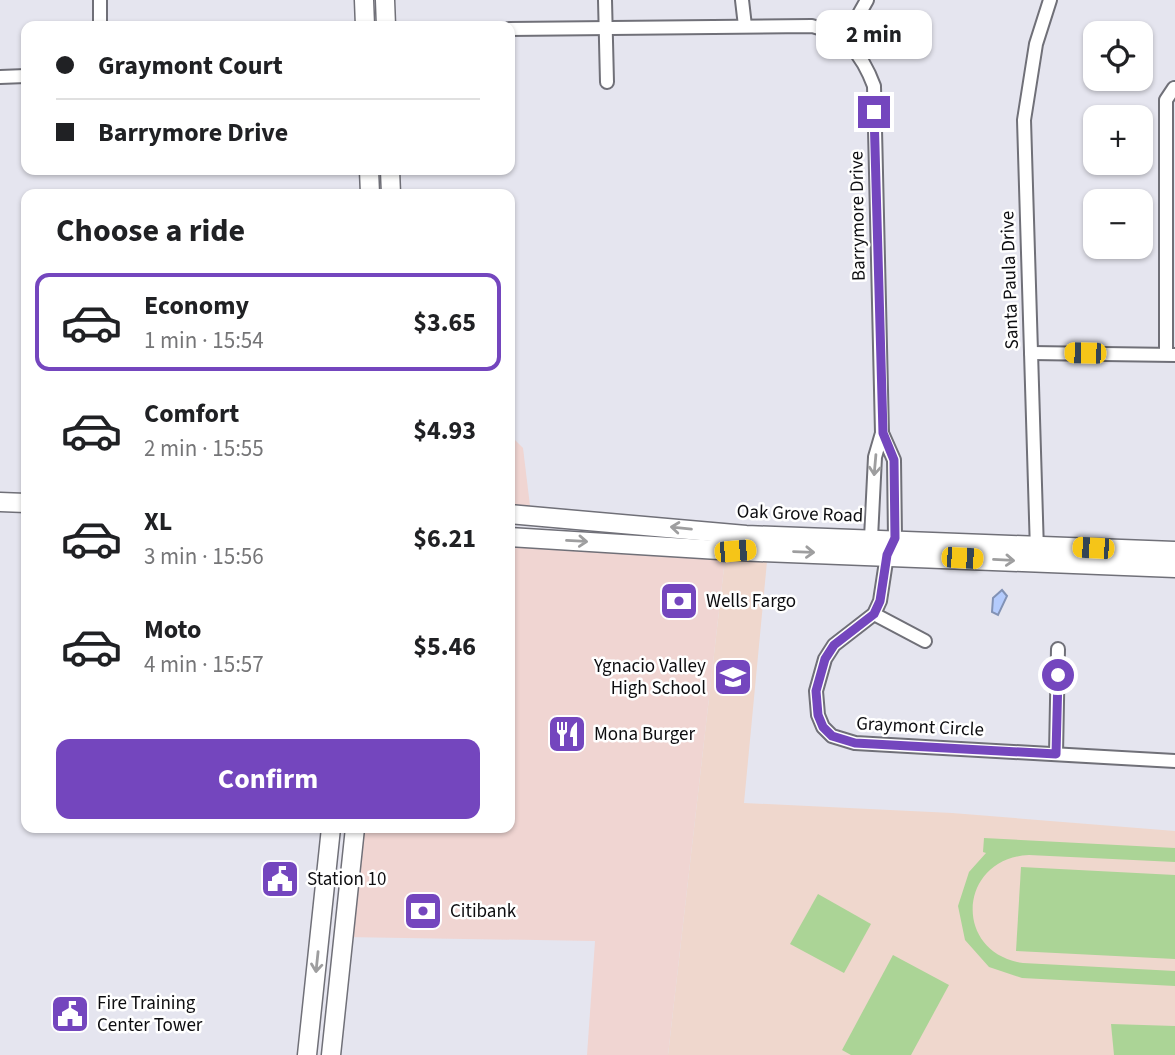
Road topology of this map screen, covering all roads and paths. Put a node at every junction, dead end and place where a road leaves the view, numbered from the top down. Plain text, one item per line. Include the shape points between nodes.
1 (100, 0) edge
2 (364, 0) edge
3 (385, 0) edge
4 (605, 0) edge
5 (743, 0) edge
6 (867, 0) edge
7 (1050, 0) edge
8 (100, 21) edge
9 (365, 21) edge
10 (386, 21) edge
11 (745, 26) junction
12 (515, 29) edge
13 (607, 30) junction
14 (845, 39) junction
15 (21, 76) edge
16 (0, 77) edge
17 (607, 82) dead end
18 (1174, 88) edge
19 (1031, 353) junction
20 (1170, 355) edge
21 (883, 433) junction
22 (0, 502) edge
23 (21, 503) edge
24 (515, 515) edge
25 (515, 537) edge
26 (871, 538) junction
27 (891, 547) junction
28 (1175, 551) edge
29 (1037, 553) junction
30 (1175, 568) edge
31 (874, 614) junction
32 (925, 641) dead end
33 (1058, 649) dead end
34 (1056, 754) junction
35 (1175, 761) edge
36 (330, 833) edge
37 (354, 833) edge
38 (307, 1055) edge
39 (331, 1055) edge

1 - 8 street
2 - 9 main road
3 - 10 main road
4 - 13 street
5 - 11 street
6 - 14 street
7 - 19 street, Santa Paula Drive via 1036,44 1024,120
11 - 13 street
11 - 14 street via 812,26
12 - 13 street
13 - 17 street
14 - 21 street, Barrymore Drive via 864,60 874,86
15 - 16 street
18 - 20 street via 1166,100
19 - 20 street
19 - 29 street, Santa Paula Drive
21 -> 26 street, Barrymore Drive via 874,457
21 - 27 street, Barrymore Drive via 894,460
22 - 23 main road
26 -> 24 main road, Oak Grove Road via 746,535
25 -> 27 main road, Oak Grove Road via 735,551
26 - 27 main road, Oak Grove Road
27 - 29 main road, Oak Grove Road
27 - 31 street
28 - 29 main road, Oak Grove Road
29 - 30 main road, Oak Grove Road
31 - 32 street
31 - 34 street, Graymont Circle via 834,645 819,675 818,715 832,736 855,743
33 - 34 street
34 - 35 street, Graymont Circle
36 -> 38 main road
37 - 39 main road

